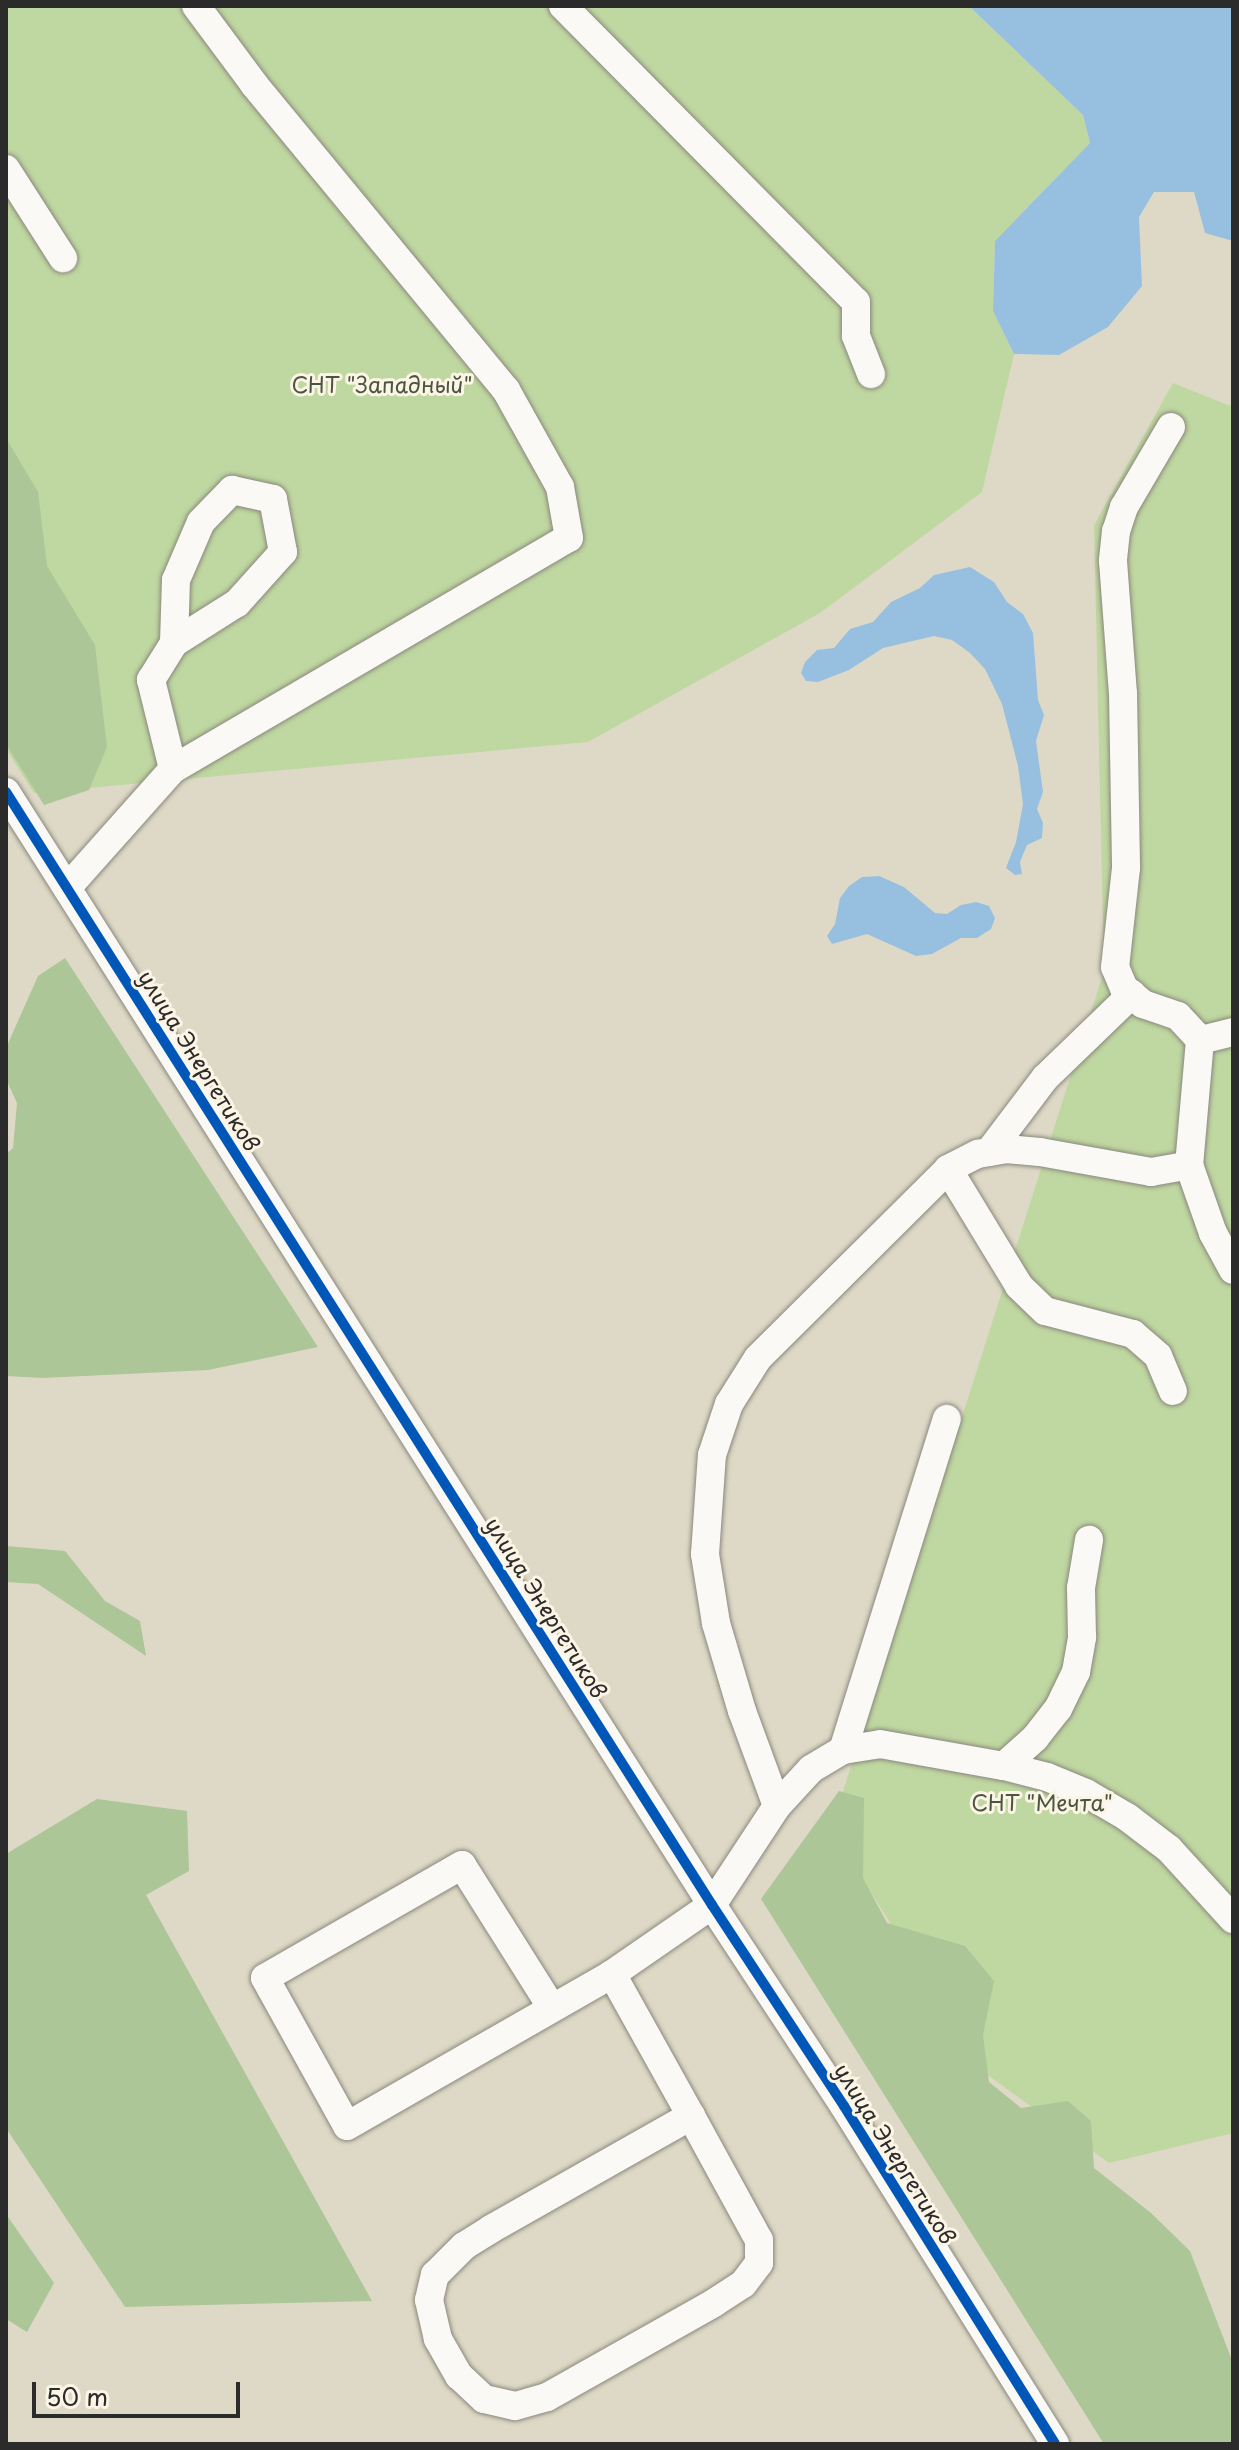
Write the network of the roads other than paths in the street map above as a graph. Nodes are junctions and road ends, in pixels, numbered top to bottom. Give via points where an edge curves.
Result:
1 (196, 6) edge
2 (563, 6) edge
3 (6, 169) edge
4 (63, 258) dead end
5 (871, 374) dead end
6 (1171, 427) dead end
7 (174, 643) junction
8 (173, 769) junction
9 (6, 792) edge
10 (67, 888) junction
11 (1132, 994) junction
12 (1233, 1032) edge
13 (1200, 1040) junction
14 (989, 1152) junction
15 (1189, 1165) junction
16 (948, 1169) junction
17 (1233, 1270) edge
18 (1173, 1391) dead end
19 (947, 1419) dead end
20 (1089, 1540) dead end
21 (843, 1750) junction
22 (1004, 1766) junction
23 (777, 1806) junction
24 (712, 1905) junction
25 (1233, 1919) edge
26 (612, 1974) junction
27 (552, 2008) junction
28 (691, 2116) junction
29 (1055, 2444) edge

1 - 8 street via 264,97 506,390 560,487 569,538
2 - 5 street via 856,302 856,336
3 - 4 street
6 - 11 street via 1124,507 1114,546 1126,868 1115,967
7 - 7 street via 176,580 201,522 232,490 273,499 283,552 237,603
7 - 8 street via 151,680
8 - 10 street
9 - 10 street, улица Энергетиков
10 - 24 street, улица Энергетиков
11 - 13 street via 1143,1004 1178,1016
11 - 14 street via 1045,1078
12 - 13 street
13 - 15 street
14 - 15 street via 1040,1152 1151,1172
14 - 16 street
15 - 17 street via 1213,1233
16 - 18 street via 1019,1286 1045,1311 1133,1334 1158,1356
16 - 23 street via 758,1358 729,1404 712,1455 705,1554 716,1623
19 - 21 street
20 - 22 street via 1076,1672 1058,1709
21 - 22 street via 880,1744
21 - 23 street via 811,1769
22 - 25 street via 1073,1788 1127,1817 1169,1849
23 - 24 street
24 - 26 street
24 - 29 street, улица Энергетиков
26 - 27 street
26 - 28 street
27 - 27 street via 462,1865 265,1978 347,2126
28 - 28 street via 491,2229 464,2246 435,2275 429,2300 438,2339 459,2376 484,2399 515,2406 547,2397 754,2275 762,2251 759,2240

